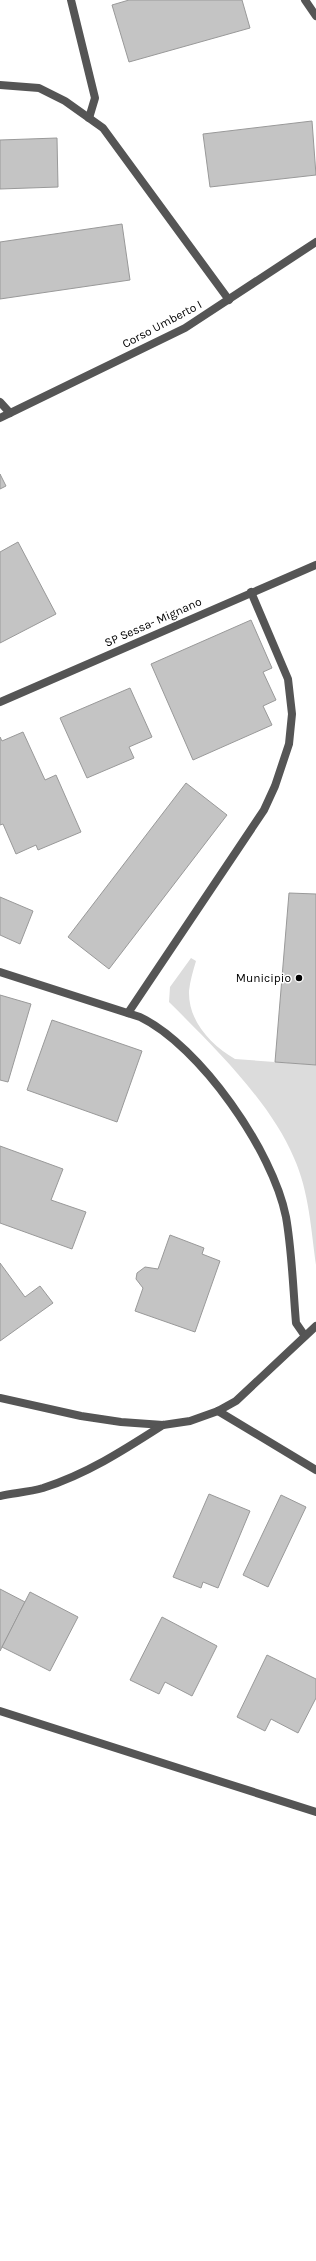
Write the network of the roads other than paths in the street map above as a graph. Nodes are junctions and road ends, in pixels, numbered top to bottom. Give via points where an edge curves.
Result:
1 (72, 0) edge
2 (305, 0) edge
3 (316, 16) edge
4 (0, 85) edge
5 (89, 118) junction
6 (316, 242) edge
7 (229, 300) junction
8 (0, 402) edge
9 (10, 413) junction
10 (0, 418) edge
11 (316, 565) edge
12 (251, 592) junction
13 (0, 702) edge
14 (0, 972) edge
15 (128, 1013) junction
16 (316, 1326) edge
17 (305, 1336) junction
18 (0, 1398) edge
19 (218, 1411) junction
20 (162, 1425) junction
21 (316, 1470) edge
22 (0, 1496) edge
23 (0, 1711) edge
24 (316, 1812) edge

1 - 5 street via 95,98
2 - 3 street
4 - 5 street via 39,88 65,101
5 - 7 street via 103,128
6 - 7 street, Corso Umberto I
7 - 9 street, Corso Umberto I via 185,328
8 - 9 street
9 - 10 street, Corso Umberto I
11 - 12 street, SP Sessa- Mignano
12 - 13 street, SP Sessa- Mignano
12 - 15 street via 288,679 292,714 288,744 275,786 264,810
14 - 15 street
15 - 17 street via 156,1024 170,1036 227,1098 257,1141 275,1181 286,1217 296,1322
16 - 17 street
17 - 19 street via 236,1401
18 - 20 street via 81,1416
19 - 20 street via 190,1421
19 - 21 street
20 - 22 street via 114,1457 78,1476 41,1489
23 - 24 street

